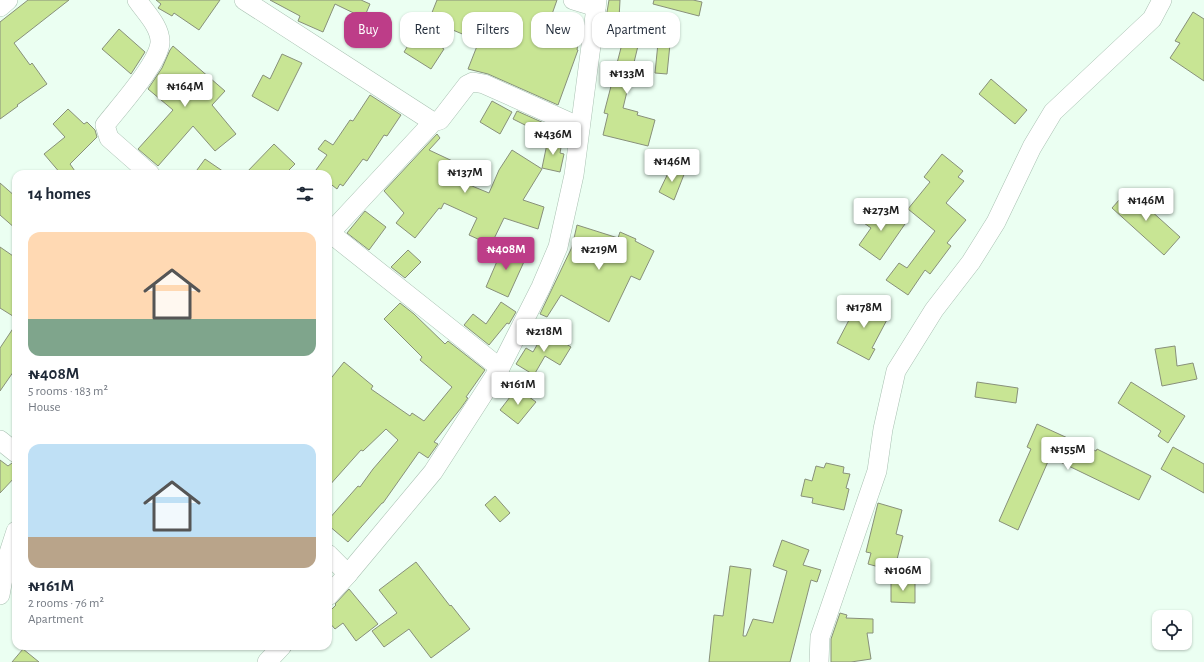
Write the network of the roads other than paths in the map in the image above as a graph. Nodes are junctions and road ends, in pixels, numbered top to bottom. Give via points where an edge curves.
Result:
1 (8, 0) edge
2 (137, 0) edge
3 (244, 0) edge
4 (573, 0) edge
5 (1162, 0) edge
6 (597, 4) edge
7 (0, 7) edge
8 (434, 122) junction
9 (580, 127) junction
10 (145, 170) edge
11 (332, 231) edge
12 (332, 236) edge
13 (500, 368) junction
14 (0, 440) edge
15 (12, 450) edge
16 (12, 543) edge
17 (332, 558) edge
18 (348, 574) junction
19 (332, 592) edge
20 (0, 594) edge
21 (278, 650) edge
22 (267, 662) edge
23 (819, 662) edge

1 - 7 street
2 - 10 street via 156,26 160,42 155,57 140,82 105,125 109,138
3 - 8 street
4 - 6 street
5 - 23 street via 1152,19 1054,112 1032,147 996,222 971,262 934,310 896,371 883,429 878,471 820,638
6 - 9 street
8 - 9 street via 440,120 466,85 473,82 484,84
8 - 11 street
9 - 13 street via 574,175 558,247
12 - 13 street
13 - 18 street via 432,472
14 - 15 street
16 - 20 street
17 - 18 street
18 - 19 street
21 - 22 street

